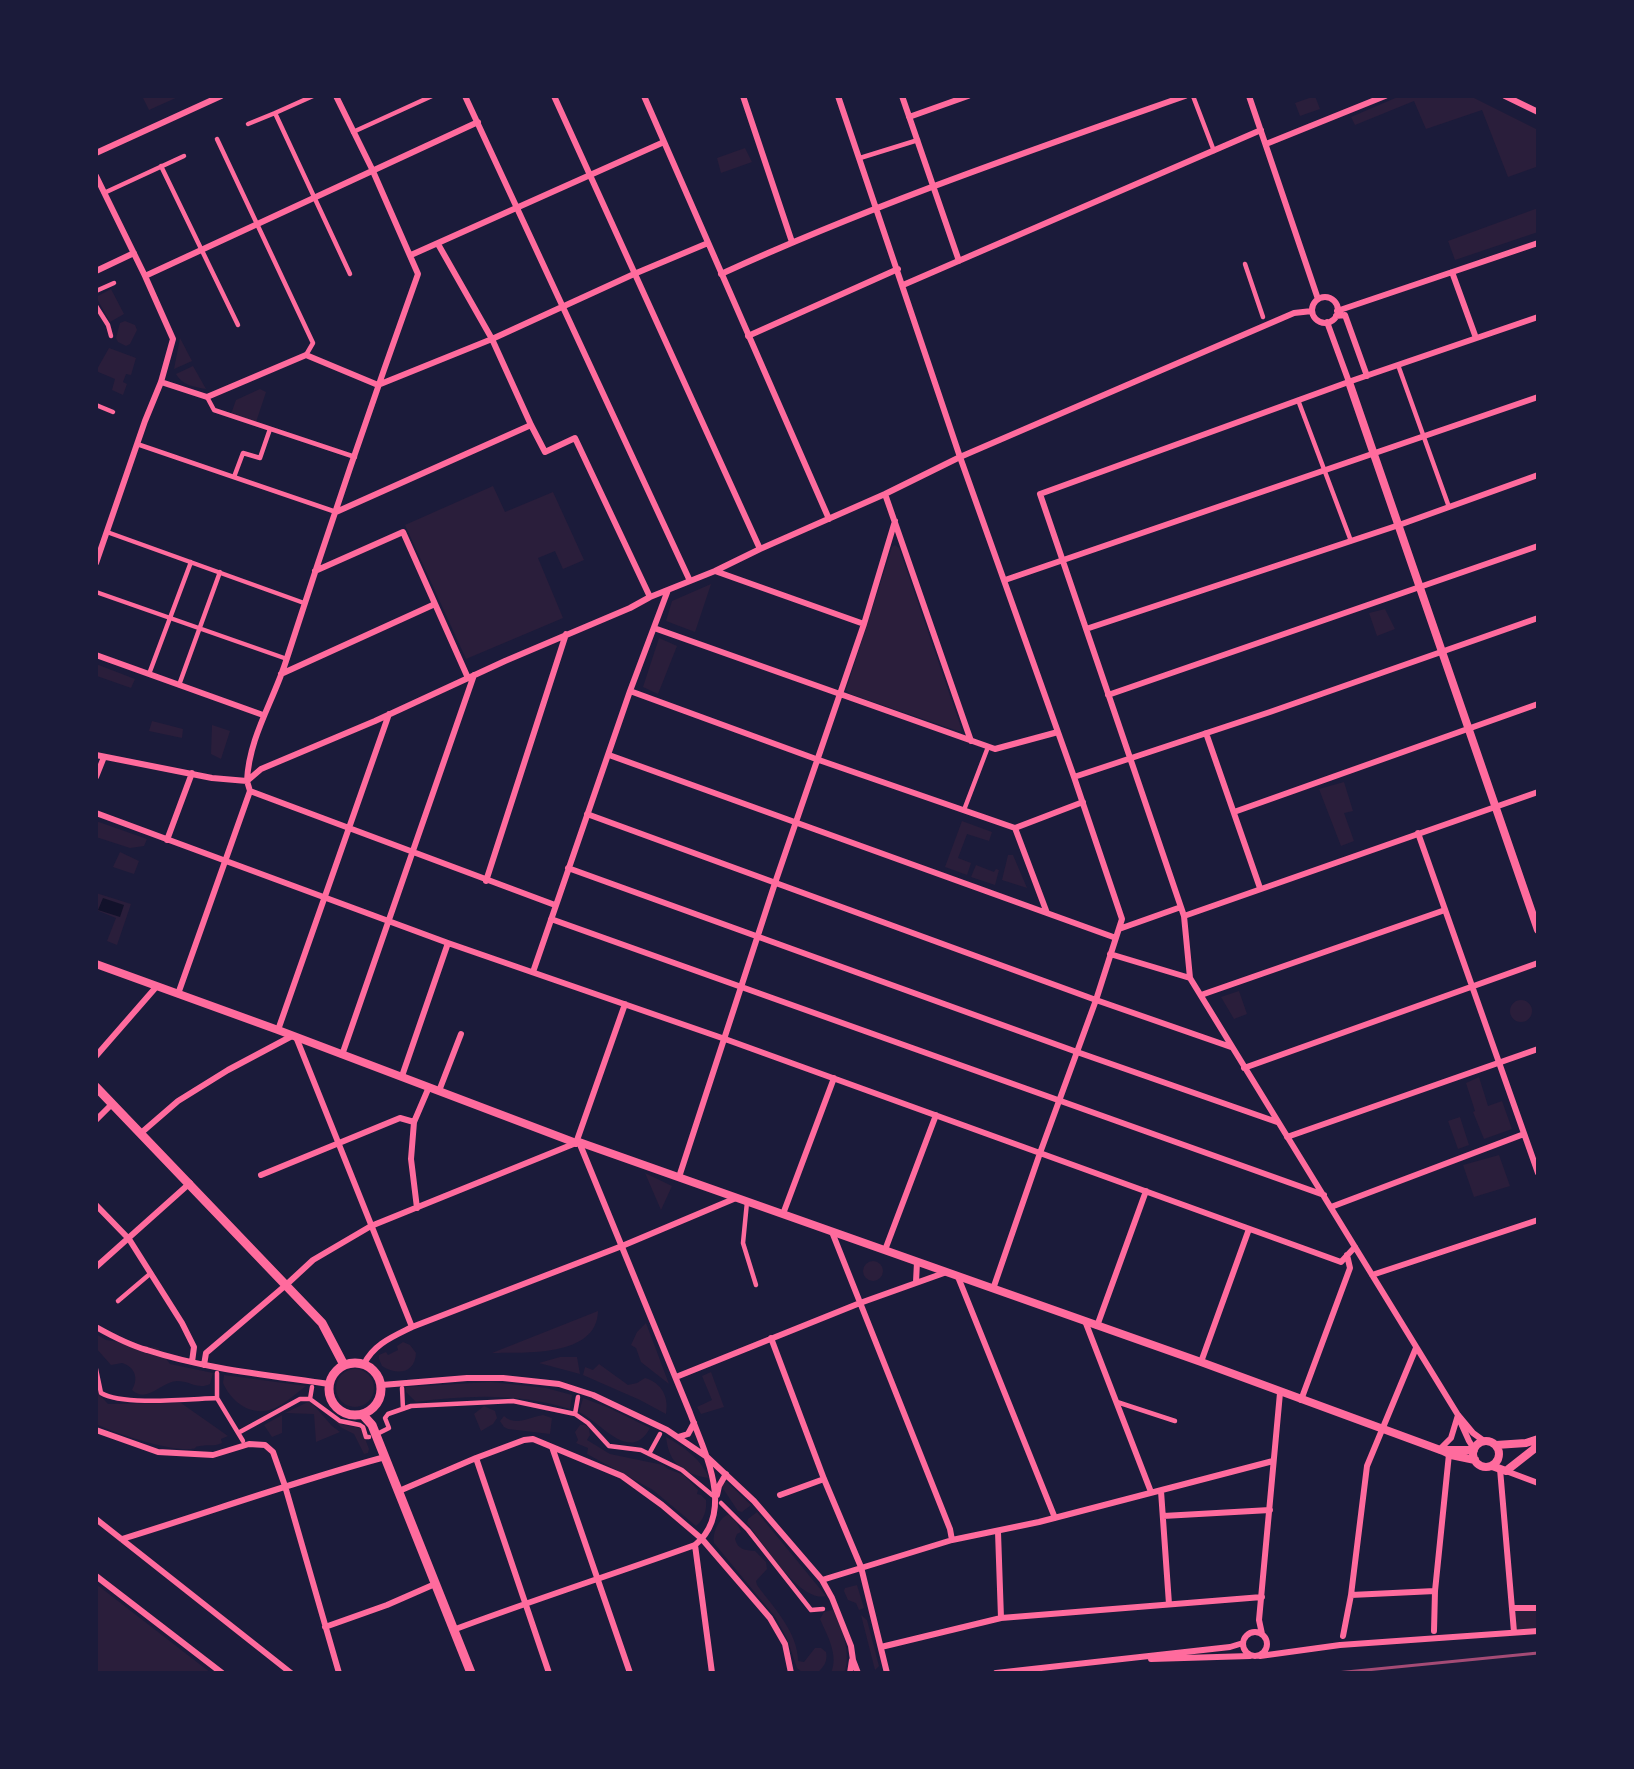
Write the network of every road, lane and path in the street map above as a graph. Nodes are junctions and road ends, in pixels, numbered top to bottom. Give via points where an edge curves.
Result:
1 (220, 96) edge
2 (313, 96) edge
3 (336, 96) edge
4 (432, 96) edge
5 (465, 96) edge
6 (554, 96) edge
7 (644, 96) edge
8 (743, 96) edge
9 (838, 96) edge
10 (902, 96) edge
11 (968, 96) edge
12 (1185, 96) edge
13 (1193, 96) edge
14 (1249, 96) edge
15 (1384, 96) edge
16 (1505, 96) edge
17 (1538, 112) edge
18 (275, 113) junction
19 (909, 117) junction
20 (478, 122) junction
21 (248, 124) dead end
22 (1261, 130) junction
23 (353, 132) junction
24 (217, 139) dead end
25 (918, 140) junction
26 (664, 142) junction
27 (1266, 144) junction
28 (1214, 151) junction
29 (96, 153) edge
30 (184, 156) dead end
31 (860, 159) junction
32 (161, 166) junction
33 (372, 170) junction
34 (589, 174) junction
35 (96, 176) edge
36 (933, 186) junction
37 (104, 193) junction
38 (314, 196) junction
39 (876, 208) junction
40 (517, 209) junction
41 (257, 223) junction
42 (792, 242) junction
43 (708, 243) junction
44 (1538, 243) edge
45 (438, 244) junction
46 (134, 253) junction
47 (411, 255) junction
48 (959, 261) junction
49 (1245, 264) dead end
50 (898, 269) junction
51 (96, 271) edge
52 (1452, 272) junction
53 (350, 274) dead end
54 (634, 274) junction
55 (721, 274) junction
56 (145, 276) junction
57 (114, 283) dead end
58 (903, 285) junction
59 (96, 291) edge
60 (1318, 299) junction
61 (96, 306) edge
62 (563, 307) junction
63 (1312, 311) junction
64 (1337, 313) junction
65 (1263, 316) dead end
66 (1538, 317) edge
67 (1327, 322) junction
68 (238, 325) dead end
69 (111, 336) dead end
70 (748, 336) junction
71 (1476, 338) junction
72 (492, 339) junction
73 (306, 355) junction
74 (1398, 365) junction
75 (1367, 376) junction
76 (161, 382) junction
77 (1349, 382) junction
78 (378, 385) junction
79 (207, 397) junction
80 (1538, 397) edge
81 (1298, 400) junction
82 (96, 405) edge
83 (113, 411) dead end
84 (531, 425) junction
85 (270, 429) junction
86 (1424, 436) junction
87 (137, 444) junction
88 (1373, 454) junction
89 (355, 457) junction
90 (960, 457) junction
91 (1324, 471) junction
92 (1538, 475) edge
93 (234, 477) junction
94 (885, 494) junction
95 (1449, 507) junction
96 (336, 512) junction
97 (828, 519) junction
98 (895, 521) junction
99 (1399, 525) junction
100 (107, 532) junction
101 (1351, 541) junction
102 (1538, 546) edge
103 (760, 549) junction
104 (1062, 560) junction
105 (96, 562) edge
106 (191, 562) junction
107 (315, 571) junction
108 (715, 571) junction
109 (220, 572) junction
110 (1005, 580) junction
111 (690, 581) junction
112 (1420, 587) junction
113 (668, 590) junction
114 (96, 592) edge
115 (650, 597) junction
116 (304, 603) junction
117 (435, 604) junction
118 (170, 618) junction
119 (1538, 618) edge
120 (864, 624) junction
121 (200, 628) junction
122 (654, 628) junction
123 (1086, 630) junction
124 (566, 634) junction
125 (1443, 651) junction
126 (96, 655) edge
127 (286, 659) junction
128 (150, 674) junction
129 (281, 674) junction
130 (471, 676) junction
131 (179, 685) junction
132 (630, 691) junction
133 (840, 693) junction
134 (1108, 695) junction
135 (1538, 704) edge
136 (389, 714) junction
137 (263, 715) junction
138 (1468, 728) junction
139 (1058, 732) junction
140 (1206, 734) junction
141 (971, 741) junction
142 (988, 747) junction
143 (96, 755) edge
144 (609, 755) junction
145 (104, 757) junction
146 (816, 759) junction
147 (1130, 759) junction
148 (192, 773) junction
149 (96, 777) edge
150 (1074, 777) junction
151 (247, 781) junction
152 (250, 791) junction
153 (1538, 792) edge
154 (1083, 802) junction
155 (1495, 807) junction
156 (964, 810) junction
157 (1234, 812) junction
158 (96, 813) edge
159 (587, 814) junction
160 (795, 823) junction
161 (350, 827) junction
162 (1015, 828) junction
163 (1418, 833) junction
164 (167, 840) junction
165 (413, 851) junction
166 (226, 860) junction
167 (568, 868) junction
168 (486, 880) junction
169 (775, 883) junction
170 (1260, 888) junction
171 (324, 897) junction
172 (555, 905) junction
173 (1181, 907) junction
174 (1445, 910) junction
175 (1047, 913) junction
176 (1184, 916) junction
177 (551, 919) junction
178 (388, 921) junction
179 (1119, 929) junction
180 (1538, 930) edge
181 (758, 936) junction
182 (1116, 938) junction
183 (448, 943) junction
184 (1110, 954) junction
185 (1538, 963) edge
186 (96, 964) edge
187 (533, 972) junction
188 (1190, 978) junction
189 (158, 986) junction
190 (740, 988) junction
191 (1473, 988) junction
192 (178, 993) junction
193 (1201, 995) junction
194 (1096, 1000) junction
195 (625, 1004) junction
196 (278, 1030) junction
197 (461, 1034) dead end
198 (294, 1037) junction
199 (725, 1039) junction
200 (1231, 1047) junction
201 (1538, 1049) edge
202 (1077, 1052) junction
203 (342, 1055) junction
204 (96, 1056) edge
205 (1499, 1063) junction
206 (1244, 1068) junction
207 (402, 1076) junction
208 (834, 1078) junction
209 (96, 1087) edge
210 (429, 1087) junction
211 (439, 1092) junction
212 (1059, 1100) junction
213 (112, 1104) junction
214 (936, 1115) junction
215 (96, 1120) edge
216 (414, 1122) junction
217 (1278, 1122) junction
218 (141, 1133) junction
219 (1524, 1134) junction
220 (1287, 1137) junction
221 (338, 1142) junction
222 (577, 1143) junction
223 (1040, 1153) junction
224 (1538, 1173) edge
225 (261, 1175) dead end
226 (680, 1177) junction
227 (190, 1183) junction
228 (1146, 1191) junction
229 (1324, 1195) junction
230 (737, 1197) junction
231 (747, 1202) junction
232 (96, 1205) edge
233 (1331, 1207) junction
234 (417, 1208) junction
235 (783, 1214) junction
236 (1538, 1220) edge
237 (371, 1226) junction
238 (1249, 1228) junction
239 (832, 1232) junction
240 (129, 1239) junction
241 (622, 1246) junction
242 (1356, 1247) junction
243 (885, 1250) junction
244 (1347, 1255) junction
245 (917, 1262) junction
246 (96, 1267) edge
247 (944, 1273) junction
248 (151, 1274) junction
249 (1372, 1275) junction
250 (958, 1277) junction
251 (916, 1282) junction
252 (286, 1285) junction
253 (756, 1285) dead end
254 (993, 1289) junction
255 (118, 1301) dead end
256 (860, 1303) junction
257 (1085, 1321) junction
258 (1097, 1326) junction
259 (96, 1328) edge
260 (412, 1328) junction
261 (771, 1338) junction
262 (194, 1347) junction
263 (1416, 1348) junction
264 (206, 1353) junction
265 (192, 1362) junction
266 (1201, 1362) junction
267 (364, 1364) junction
268 (204, 1365) junction
269 (344, 1365) junction
270 (96, 1369) edge
271 (217, 1373) dead end
272 (676, 1377) junction
273 (329, 1384) junction
274 (382, 1385) junction
275 (312, 1387) dead end
276 (402, 1388) dead end
277 (1280, 1393) junction
278 (578, 1397) dead end
279 (217, 1398) junction
280 (310, 1399) junction
281 (1301, 1400) junction
282 (1117, 1402) junction
283 (403, 1409) junction
284 (363, 1414) junction
285 (576, 1414) junction
286 (1458, 1415) junction
287 (1175, 1420) dead end
288 (694, 1423) junction
289 (1381, 1429) junction
290 (96, 1430) edge
291 (238, 1433) junction
292 (379, 1433) dead end
293 (660, 1434) dead end
294 (369, 1437) dead end
295 (677, 1437) junction
296 (1538, 1439) edge
297 (243, 1441) dead end
298 (1484, 1441) junction
299 (1538, 1443) edge
300 (1496, 1445) junction
301 (552, 1447) junction
302 (1474, 1449) junction
303 (1444, 1452) junction
304 (649, 1454) junction
305 (385, 1456) junction
306 (707, 1457) junction
307 (476, 1458) junction
308 (1475, 1460) junction
309 (1273, 1461) junction
310 (1499, 1469) junction
311 (726, 1474) junction
312 (824, 1479) junction
313 (1538, 1483) edge
314 (285, 1486) junction
315 (399, 1491) junction
316 (1161, 1491) junction
317 (1151, 1492) junction
318 (780, 1495) dead end
319 (716, 1499) junction
320 (1270, 1510) junction
321 (1163, 1516) junction
322 (1055, 1518) junction
323 (96, 1520) edge
324 (998, 1532) junction
325 (122, 1539) junction
326 (702, 1539) junction
327 (952, 1540) junction
328 (695, 1545) junction
329 (861, 1567) junction
330 (96, 1576) edge
331 (599, 1580) junction
332 (822, 1580) junction
333 (435, 1584) junction
334 (1436, 1591) junction
335 (1351, 1595) junction
336 (1262, 1596) junction
337 (525, 1603) junction
338 (1168, 1604) junction
339 (1513, 1608) junction
340 (1538, 1608) edge
341 (824, 1609) dead end
342 (1001, 1618) junction
343 (1259, 1620) junction
344 (326, 1627) junction
345 (453, 1630) junction
346 (1538, 1630) edge
347 (1434, 1631) dead end
348 (1253, 1632) junction
349 (1514, 1632) junction
350 (1262, 1634) junction
351 (1342, 1636) dead end
352 (1243, 1643) junction
353 (1267, 1643) junction
354 (881, 1647) junction
355 (1282, 1652) junction
356 (1250, 1656) junction
357 (1260, 1656) junction
358 (1109, 1659) junction
359 (852, 1660) junction
360 (222, 1673) edge
361 (291, 1673) edge
362 (339, 1673) edge
363 (471, 1673) edge
364 (549, 1673) edge
365 (630, 1673) edge
366 (712, 1673) edge
367 (791, 1673) edge
368 (850, 1673) edge
369 (858, 1673) edge
370 (887, 1673) edge
371 (996, 1673) edge

1 - 29 street
2 - 18 street
3 - 23 street
4 - 23 street
5 - 20 street
6 - 34 street
7 - 26 street
8 - 42 street
9 - 31 street
10 - 19 street
11 - 19 street
12 - 36 street
13 - 28 street
14 - 22 street
15 - 27 street
16 - 17 street
18 - 21 street
18 - 38 street
19 - 25 street
20 - 33 street
20 - 40 street
22 - 27 street
22 - 28 street
23 - 33 street
24 - 41 street
25 - 31 street
25 - 36 street
26 - 34 street
26 - 43 street
27 - 60 street
28 - 48 street
30 - 32 street
31 - 39 street
32 - 37 street
32 - 68 street
33 - 38 street
33 - 47 street
34 - 40 street
34 - 54 street
35 - 37 street
36 - 39 street
36 - 48 street
37 - 46 street
38 - 41 street
38 - 53 street
39 - 42 street
39 - 50 street
40 - 45 street
40 - 62 street
41 - 56 street
41 - 73 street via 313,343
42 - 55 street
43 - 54 street
43 - 55 street
44 - 52 street
45 - 47 street
45 - 72 street
46 - 51 street
46 - 56 street
47 - 78 street via 418,274
48 - 58 street
49 - 65 street
50 - 58 street
50 - 70 street
52 - 64 street
52 - 71 street
54 - 62 street
54 - 103 street
55 - 70 street
56 - 76 street via 173,339
57 - 59 street
58 - 90 street
60 - 63 street
60 - 64 street via 1329,298
61 - 69 street
62 - 72 street
62 - 111 street
63 - 67 street via 1319,321
63 - 90 street via 1293,313
64 - 67 street
64 - 75 street via 1345,315
66 - 71 street
67 - 77 street
70 - 97 street
71 - 74 street
72 - 78 street
72 - 84 street
73 - 78 street
73 - 79 street
74 - 75 street
74 - 86 street
75 - 77 street
76 - 79 street
76 - 87 street
77 - 81 street
77 - 88 street
78 - 89 street
79 - 85 street via 214,410
80 - 86 street
81 - 91 street
81 - 104 street via 1040,494
82 - 83 street
84 - 96 street
84 - 115 street via 545,452 575,438
85 - 89 street
85 - 93 street via 260,458 243,453
86 - 88 street
86 - 95 street
87 - 93 street
87 - 100 street
88 - 91 street
88 - 99 street
89 - 96 street
90 - 94 street
90 - 110 street
91 - 101 street
91 - 104 street
92 - 95 street
93 - 96 street
94 - 97 street
94 - 98 street
95 - 99 street
96 - 107 street
97 - 103 street
98 - 120 street
98 - 141 street
99 - 101 street
99 - 112 street
100 - 105 street
100 - 106 street
101 - 123 street
102 - 112 street
103 - 108 street
104 - 110 street
104 - 123 street
106 - 109 street
106 - 118 street
107 - 116 street
107 - 117 street via 403,532
108 - 111 street
108 - 120 street
109 - 116 street
109 - 121 street
110 - 139 street
111 - 113 street
112 - 125 street
112 - 134 street
113 - 115 street
113 - 122 street
114 - 118 street
115 - 124 street
116 - 127 street
117 - 129 street
117 - 130 street
118 - 121 street
118 - 128 street
119 - 125 street
120 - 133 street
121 - 127 street
121 - 131 street
122 - 132 street
122 - 133 street
123 - 134 street
124 - 130 street
124 - 168 street
125 - 138 street
125 - 140 street
126 - 128 street
127 - 129 street
128 - 131 street
129 - 137 street
130 - 136 street
130 - 165 street
131 - 137 street
132 - 144 street
132 - 146 street
133 - 141 street
133 - 146 street
134 - 147 street
135 - 138 street
136 - 151 street via 261,769
136 - 161 street
137 - 151 street via 248,760
138 - 155 street
138 - 157 street
139 - 142 street via 995,749
139 - 150 street
140 - 147 street
140 - 157 street
141 - 142 street
142 - 156 street
143 - 145 street
144 - 159 street
144 - 160 street
145 - 148 street
145 - 149 street
146 - 156 street
146 - 160 street
147 - 150 street
147 - 173 street
148 - 151 street
148 - 164 street
150 - 154 street
151 - 152 street
152 - 161 street
152 - 166 street
153 - 155 street
154 - 162 street
154 - 179 street via 1122,919
155 - 163 street
155 - 180 street
156 - 162 street
157 - 170 street
158 - 164 street
159 - 167 street
159 - 169 street
160 - 169 street
160 - 175 street
161 - 165 street
161 - 171 street
162 - 175 street
163 - 170 street
163 - 174 street
164 - 166 street
165 - 168 street
165 - 178 street
166 - 171 street
166 - 192 street
167 - 172 street
167 - 181 street
168 - 172 street
169 - 181 street
169 - 194 street
170 - 176 street
171 - 178 street
171 - 196 street
172 - 177 street
173 - 176 street
173 - 179 street
174 - 191 street
174 - 193 street
175 - 182 street
176 - 188 street
177 - 187 street
177 - 190 street
178 - 183 street
178 - 203 street
179 - 182 street
181 - 190 street
181 - 202 street
182 - 184 street
183 - 187 street
183 - 207 street
184 - 188 street
184 - 194 street
185 - 191 street
186 - 189 street
187 - 195 street
188 - 193 street
189 - 192 street
189 - 204 street
190 - 199 street
190 - 212 street
191 - 205 street
191 - 206 street
192 - 196 street
193 - 200 street
194 - 200 street
194 - 202 street
195 - 199 street
195 - 222 street
196 - 198 street
197 - 211 street
198 - 203 street
198 - 218 street via 178,1101
198 - 221 street
199 - 208 street
199 - 226 street
200 - 206 street
201 - 205 street
202 - 212 street
202 - 217 street
203 - 207 street
205 - 219 street
205 - 220 street
206 - 217 street
207 - 210 street
208 - 214 street
208 - 235 street
209 - 213 main road
210 - 211 street
210 - 216 street
211 - 222 street
212 - 223 street
212 - 229 street
213 - 215 street
213 - 218 main road
214 - 223 street
214 - 243 street
216 - 221 street via 400,1118
216 - 234 street via 411,1159
217 - 220 street
218 - 227 main road
219 - 224 street
219 - 233 street
220 - 229 street
221 - 225 street
221 - 237 street
222 - 226 street
222 - 234 street
222 - 241 street
223 - 228 street
223 - 254 street
226 - 230 street
227 - 240 street
227 - 252 main road
228 - 238 street
228 - 258 street
229 - 233 street
230 - 231 street
230 - 241 street
231 - 235 street
231 - 253 street via 743,1243
232 - 240 street
233 - 242 street
234 - 237 street
235 - 239 street
236 - 249 street
237 - 252 street via 313,1260
237 - 260 street
238 - 244 street via 1341,1262
238 - 266 street
239 - 243 street
239 - 256 street
240 - 246 street
240 - 248 street
241 - 260 street
241 - 272 street
242 - 244 street
242 - 249 street
243 - 245 street
244 - 281 street via 1350,1268
245 - 247 street
245 - 251 street
247 - 250 street
247 - 251 street
248 - 255 street
248 - 262 street
249 - 263 street
250 - 254 street
250 - 322 street
251 - 256 street
252 - 264 street
252 - 269 main road via 322,1323
254 - 257 street
256 - 261 street
256 - 327 street via 951,1529
257 - 258 street
257 - 282 street
258 - 266 street
259 - 265 street via 144,1350
260 - 267 street via 387,1339 370,1352
261 - 272 street
261 - 312 street
262 - 264 street
262 - 265 street
263 - 286 street
263 - 289 street
264 - 268 street
265 - 268 street
266 - 277 street
267 - 269 main road
267 - 274 main road via 376,1372
268 - 273 street
269 - 273 main road
270 - 279 street via 101,1393 110,1398
271 - 279 street
272 - 288 street
273 - 284 main road via 332,1402 338,1409 354,1416
274 - 284 main road via 380,1400
274 - 295 street via 467,1378 559,1384 593,1395
275 - 280 street
276 - 283 street
277 - 281 street
277 - 309 street
278 - 285 street
279 - 291 street
280 - 291 street via 300,1400
280 - 294 street via 340,1421 360,1425
281 - 289 street
282 - 287 street
282 - 317 street
283 - 285 street via 513,1401
283 - 292 street via 388,1414 385,1418 389,1428
284 - 305 main road
285 - 304 street via 609,1446
286 - 298 street
286 - 302 street
286 - 303 street
288 - 295 street via 688,1434
288 - 306 street
289 - 303 street
289 - 335 street via 1367,1466
290 - 314 street via 158,1452 213,1455 249,1444 265,1445 273,1452
291 - 297 street
293 - 304 street
295 - 306 street
296 - 300 street
298 - 300 street
298 - 302 street
299 - 310 street
300 - 310 street
301 - 307 street via 533,1439 524,1440
301 - 326 street via 622,1476
301 - 331 street
302 - 303 street
302 - 308 street
303 - 308 street
303 - 334 street
304 - 319 street via 682,1470
305 - 314 street
305 - 315 main road
306 - 311 street
306 - 319 street
307 - 315 street
307 - 337 street
308 - 310 street via 1480,1466
309 - 316 street
309 - 320 street
310 - 313 street
310 - 339 street
311 - 319 street
311 - 332 street
312 - 318 street
312 - 329 street
314 - 325 street
314 - 344 street
315 - 333 main road
316 - 317 street
316 - 321 street
317 - 322 street
319 - 326 street
319 - 341 street via 747,1530 811,1610
320 - 321 street
320 - 336 street
321 - 338 street
322 - 324 street
323 - 325 street
324 - 327 street
324 - 342 street
325 - 361 street
326 - 328 street
326 - 367 street via 770,1618 785,1644
327 - 329 street
328 - 331 street
328 - 366 street
329 - 332 street
329 - 354 street
330 - 360 street
331 - 337 street
331 - 365 street
332 - 359 street via 847,1636
333 - 344 street
333 - 345 main road
334 - 335 street
334 - 347 street
335 - 351 street
336 - 338 street
336 - 343 street
337 - 345 street
337 - 364 street
338 - 342 street
339 - 340 street
339 - 349 street
342 - 354 street
343 - 348 street
343 - 350 street
344 - 362 street
345 - 363 main road
346 - 349 street
348 - 350 street
348 - 352 street
349 - 355 street
350 - 353 street
352 - 356 street
352 - 358 street
353 - 355 street
353 - 357 street
354 - 370 street
355 - 357 street
356 - 357 street
356 - 358 street
358 - 371 street
359 - 368 street
359 - 369 street

